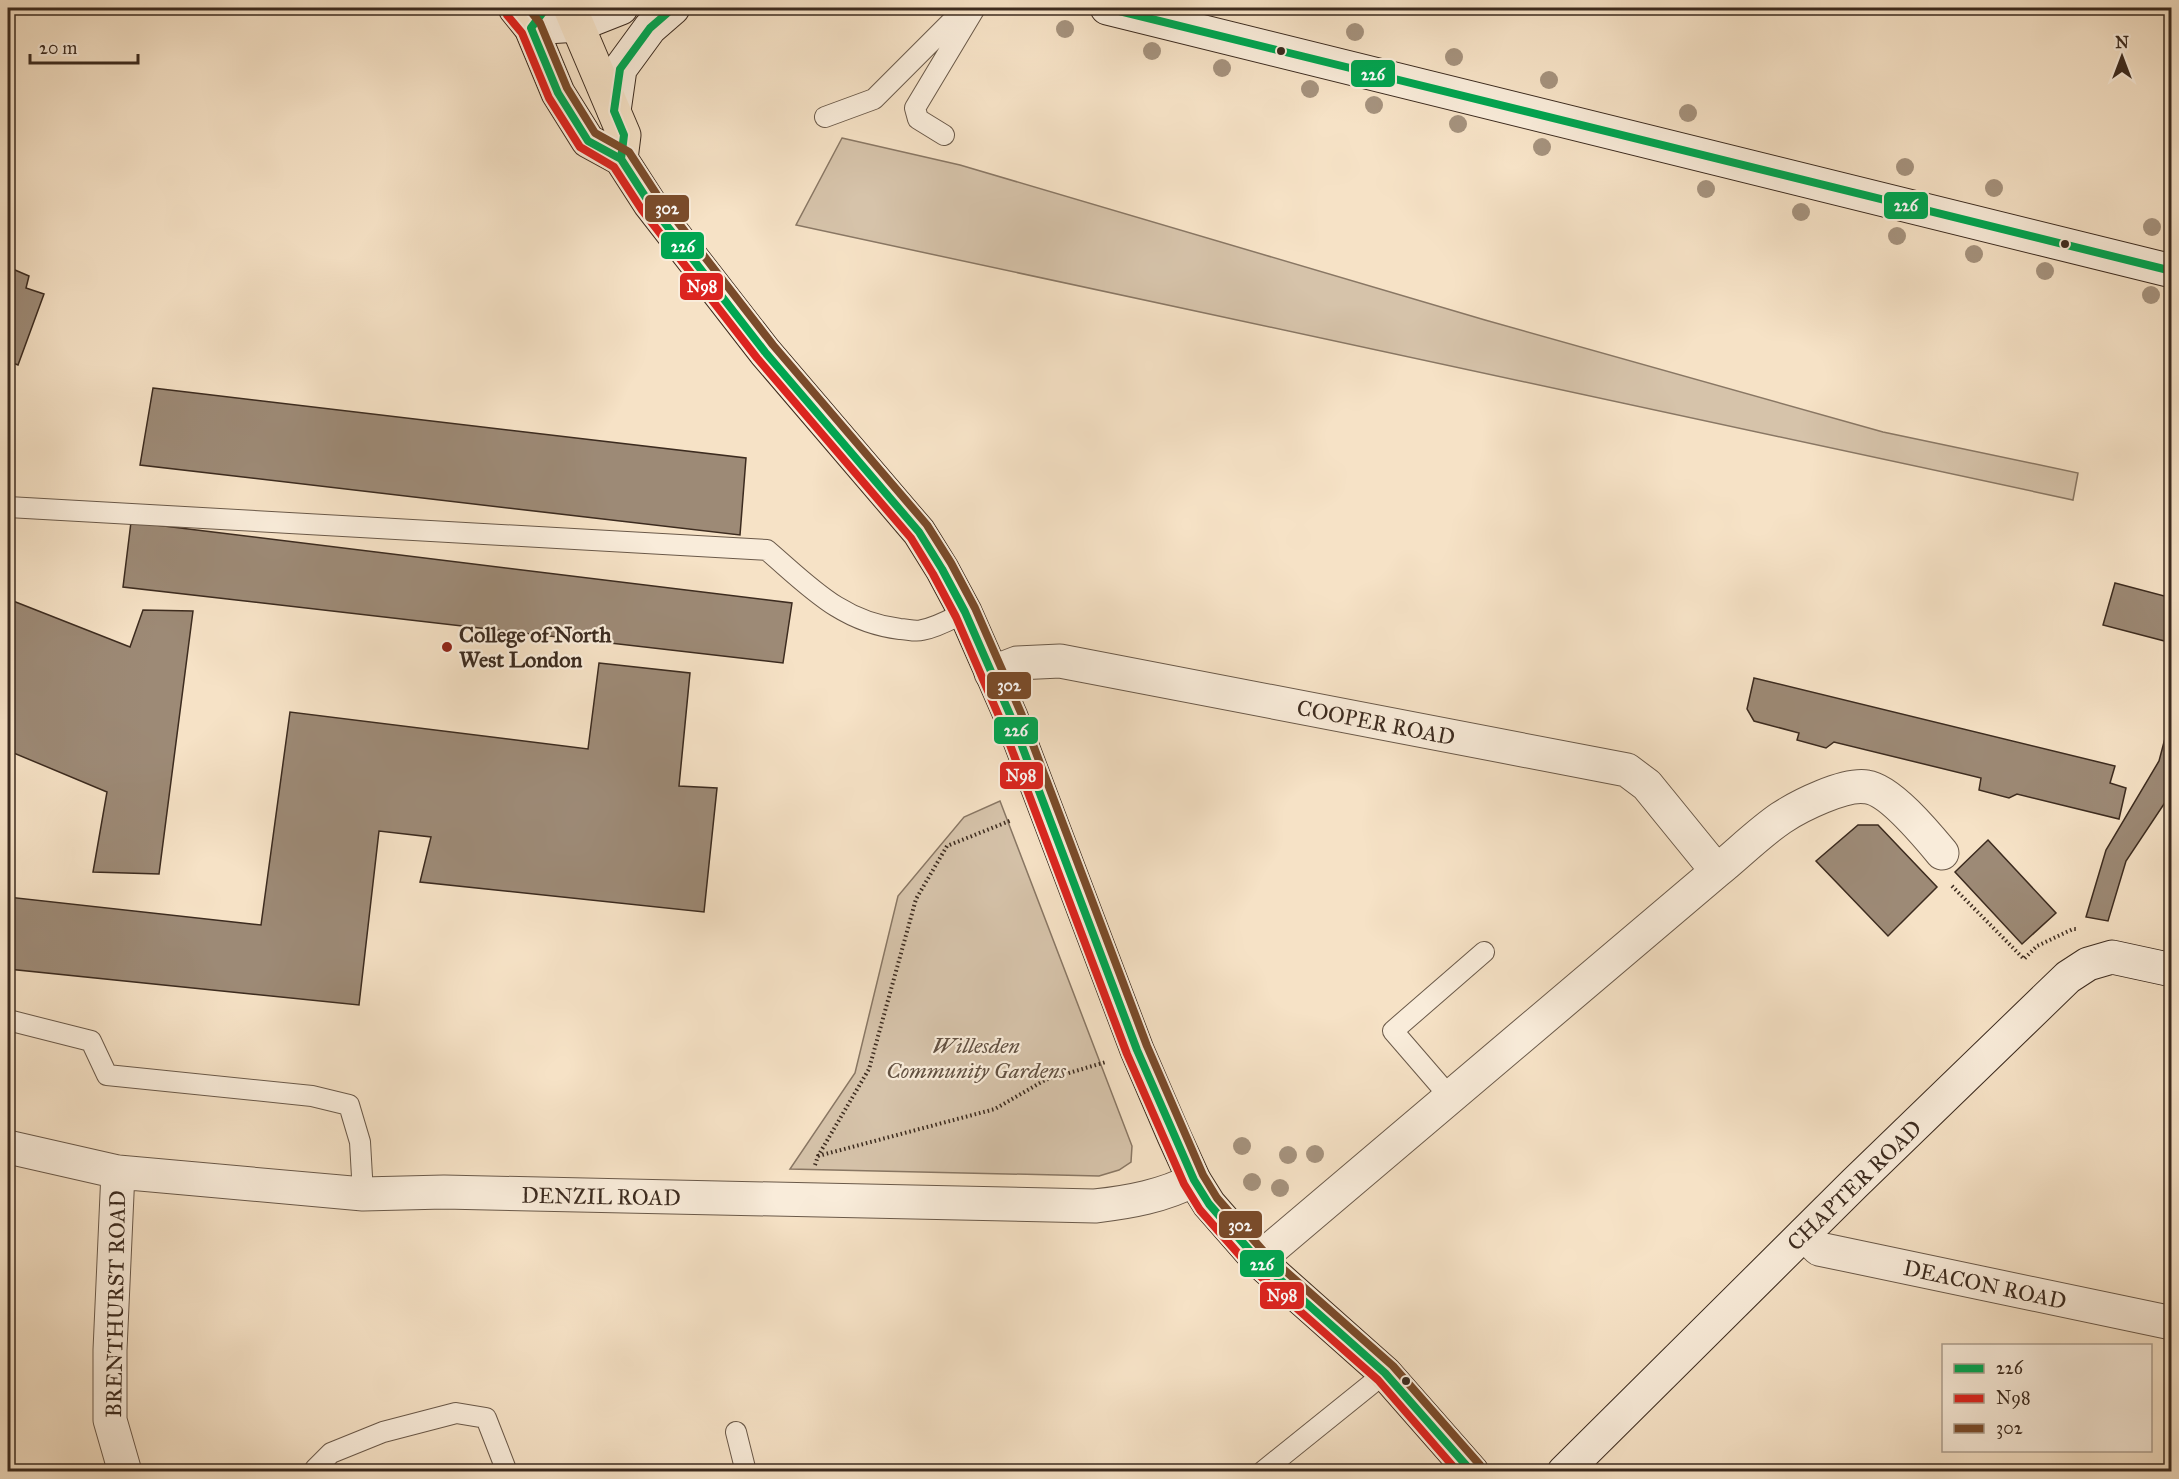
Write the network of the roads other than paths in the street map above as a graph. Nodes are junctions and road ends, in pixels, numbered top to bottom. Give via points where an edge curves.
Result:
1 (621, 8) edge
2 (673, 8) edge
3 (965, 8) edge
4 (975, 8) edge
5 (1107, 8) edge
6 (530, 14) edge
7 (574, 16) edge
8 (614, 111) junction
9 (825, 117) dead end
10 (944, 135) dead end
11 (621, 159) junction
12 (2172, 271) edge
13 (8, 507) edge
14 (965, 612) junction
15 (991, 674) junction
16 (1945, 868) road end
17 (1717, 871) junction
18 (1484, 952) dead end
19 (2172, 970) edge
20 (8, 1020) edge
21 (1450, 1097) junction
22 (8, 1147) edge
23 (118, 1172) junction
24 (1194, 1180) junction
25 (363, 1194) junction
26 (1804, 1234) junction
27 (1258, 1260) junction
28 (2172, 1323) edge
29 (1385, 1373) junction
30 (736, 1432) dead end
31 (125, 1472) edge
32 (316, 1472) edge
33 (507, 1472) edge
34 (746, 1472) edge
35 (1262, 1472) edge
36 (1472, 1472) edge
37 (1564, 1472) edge

1 - 7 street
2 - 8 street via 650,28 620,69
3 - 9 lane via 874,99
4 - 10 lane via 915,108 918,119
5 - 12 street
6 - 7 street
6 - 11 main road via 558,93 588,141
7 - 8 main road
8 - 11 main road via 624,135
11 - 14 main road via 650,204 765,352 919,532
13 - 14 lane via 766,550 849,615 920,631
14 - 15 main road
15 - 17 street, COOPER ROAD via 1017,663 1060,661 1627,770 1647,785
15 - 24 main road via 1011,717 1137,1050
16 - 17 street via 1922,830 1889,798 1868,786 1841,788 1782,818
17 - 21 street
18 - 21 lane via 1393,1031
19 - 26 street, CHAPTER ROAD via 2112,957 2088,964 2068,977
20 - 25 lane via 91,1041 107,1075 312,1096 349,1105 360,1142
21 - 27 street
22 - 23 street, DENZIL ROAD
23 - 25 street, DENZIL ROAD
23 - 31 street, BRENTHURST ROAD via 110,1420
24 - 25 street, DENZIL ROAD via 1152,1197 1095,1206 444,1192
24 - 27 main road via 1209,1204
26 - 28 street, DEACON ROAD via 1819,1249
26 - 37 street, CHAPTER ROAD
27 - 29 main road
29 - 35 lane
29 - 36 main road
30 - 34 lane
32 - 33 lane via 331,1453 383,1432 456,1413 486,1418

